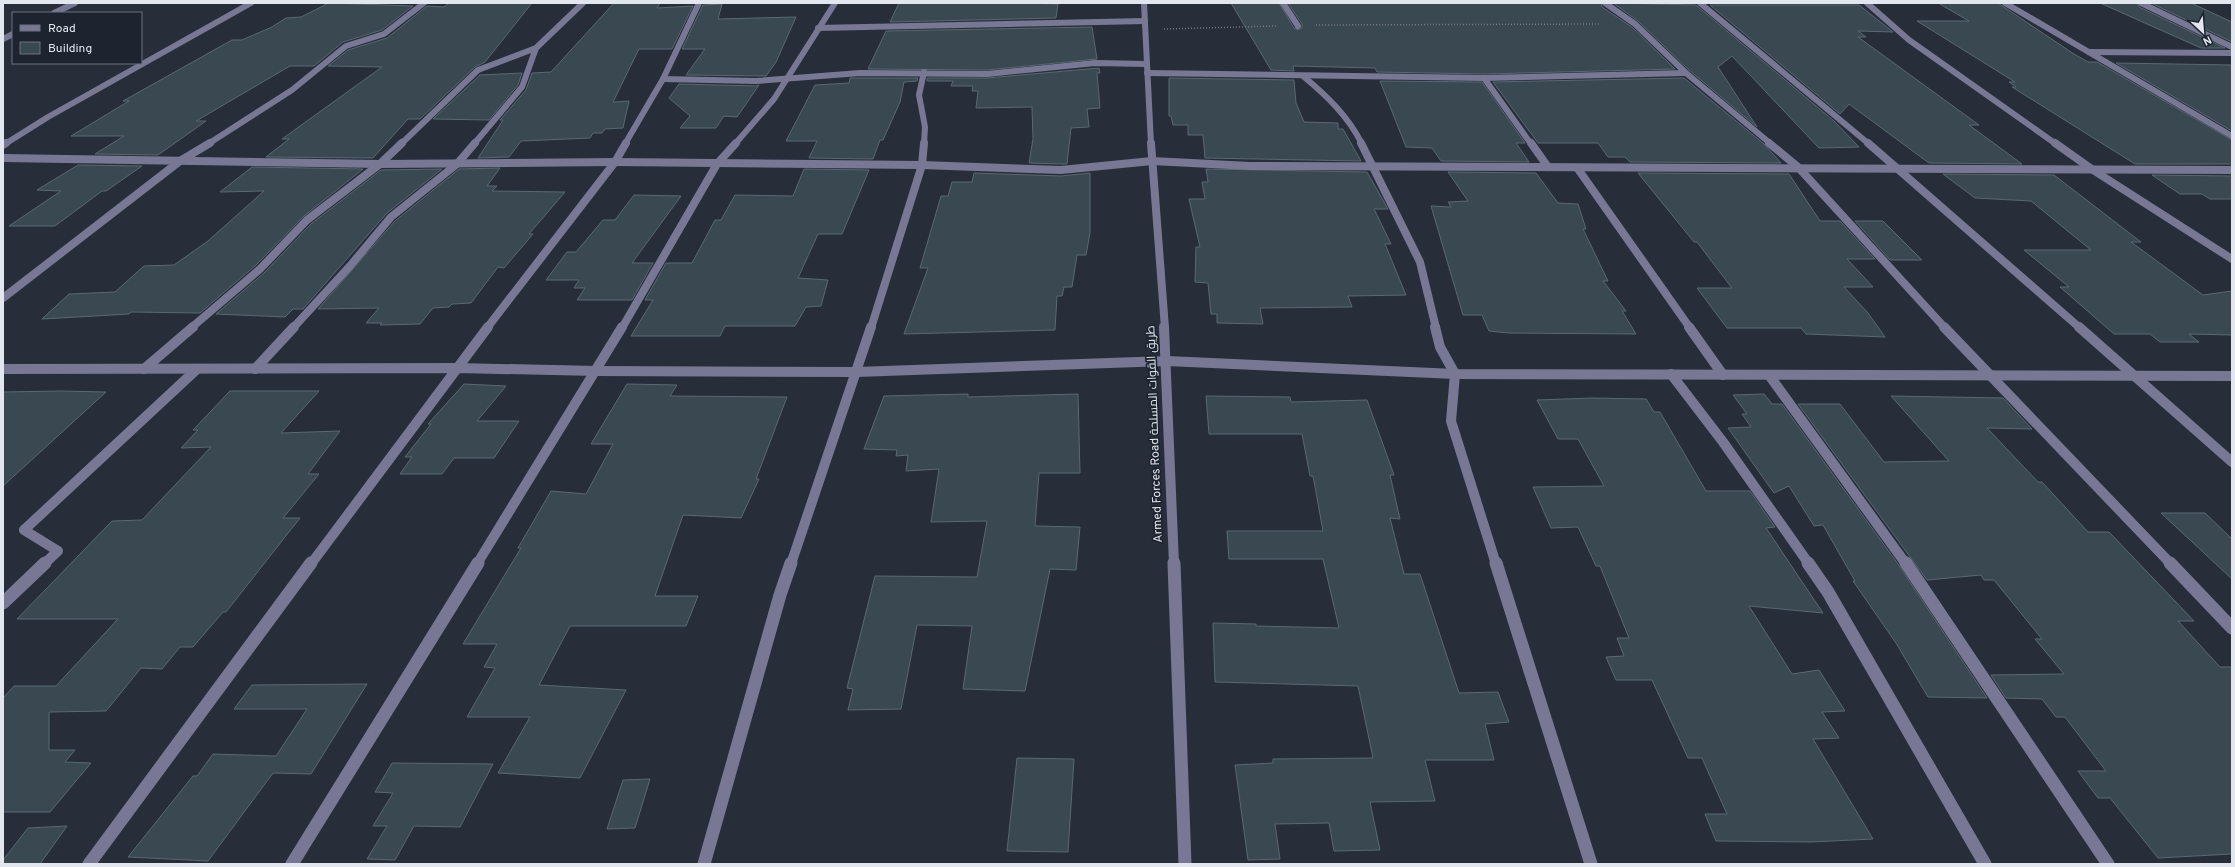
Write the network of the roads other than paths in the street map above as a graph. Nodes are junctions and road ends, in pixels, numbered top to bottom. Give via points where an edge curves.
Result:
1 (75, 3) edge
2 (251, 3) edge
3 (424, 3) edge
4 (583, 3) edge
5 (699, 3) edge
6 (835, 3) edge
7 (1144, 3) edge
8 (1283, 3) edge
9 (1605, 3) edge
10 (1700, 3) edge
11 (1867, 3) edge
12 (2005, 3) edge
13 (2141, 3) edge
14 (56, 12) edge
15 (1145, 25) junction
16 (1298, 26) road end
17 (818, 28) junction
18 (12, 34) edge
19 (3, 39) edge
20 (2232, 47) edge
21 (536, 48) junction
22 (2089, 52) junction
23 (2232, 53) edge
24 (1147, 68) junction
25 (924, 72) junction
26 (1686, 73) junction
27 (1303, 76) junction
28 (786, 78) junction
29 (1484, 78) junction
30 (663, 79) junction
31 (2232, 136) edge
32 (3, 145) edge
33 (3, 158) edge
34 (180, 160) junction
35 (1152, 161) junction
36 (615, 162) junction
37 (380, 164) junction
38 (457, 164) junction
39 (717, 164) junction
40 (922, 165) junction
41 (1374, 167) junction
42 (1548, 167) junction
43 (1798, 167) junction
44 (1898, 168) junction
45 (1578, 169) junction
46 (2093, 170) junction
47 (2232, 170) edge
48 (2232, 259) edge
49 (3, 298) edge
50 (1167, 361) junction
51 (255, 368) junction
52 (456, 368) junction
53 (3, 369) edge
54 (144, 369) junction
55 (197, 369) junction
56 (597, 371) junction
57 (856, 372) junction
58 (1456, 374) junction
59 (1671, 374) junction
60 (1723, 375) junction
61 (1769, 375) junction
62 (1989, 376) junction
63 (2135, 376) junction
64 (2232, 376) edge
65 (2232, 462) edge
66 (3, 603) edge
67 (2232, 628) edge
68 (89, 864) edge
69 (292, 864) edge
70 (704, 864) edge
71 (1185, 864) edge
72 (1591, 864) edge
73 (1985, 864) edge
74 (2108, 864) edge

1 - 14 street
2 - 32 street
3 - 34 street via 384,34 346,46 292,90
4 - 21 street
5 - 30 street
6 - 17 street
7 - 15 street, Armed Forces Road طريق القوات المسلحة
8 - 16 street
9 - 26 street via 1635,24
10 - 44 street
11 - 46 street via 1909,40
12 - 22 street
13 - 20 street
15 - 17 street
15 - 24 street, Armed Forces Road طريق القوات المسلحة
17 - 28 street
18 - 19 street
21 - 37 street via 478,70
21 - 38 street via 522,87
22 - 23 street
22 - 31 street
24 - 25 street via 1095,63 987,74
24 - 27 street
24 - 35 street, Armed Forces Road طريق القوات المسلحة
25 - 28 street
25 - 40 street via 919,99 925,127
26 - 29 street
26 - 43 street
27 - 29 street
27 - 41 street via 1331,100 1353,126
28 - 30 street via 756,81
28 - 39 street via 774,99
29 - 42 street
30 - 36 street
33 - 34 street
34 - 37 street
34 - 49 street
35 - 40 street via 1061,170
35 - 41 street via 1250,166
35 - 50 street, Armed Forces Road طريق القوات المسلحة
36 - 38 street
36 - 39 street
36 - 52 street
37 - 38 street
37 - 54 street via 307,220 260,269
38 - 51 street via 391,217 350,266
39 - 40 street
39 - 56 street
40 - 57 street
41 - 42 street
41 - 58 street via 1420,262 1440,347
42 - 45 street
43 - 44 street
43 - 45 street
43 - 62 street
44 - 46 street
44 - 63 street
45 - 60 street
46 - 47 street
46 - 48 street
50 - 57 street
50 - 58 street
50 - 71 street, Armed Forces Road طريق القوات المسلحة
51 - 52 street
51 - 55 street
52 - 56 street
52 - 68 street
53 - 54 street
54 - 55 street
55 - 66 street via 24,530 58,551
56 - 57 street
56 - 69 street
57 - 70 street via 780,595
58 - 59 street
58 - 72 street via 1451,421
59 - 60 street
59 - 73 street via 1723,442 1828,592
60 - 61 street
61 - 62 street
61 - 74 street via 1894,546
62 - 63 street
62 - 67 street
63 - 64 street
63 - 65 street

